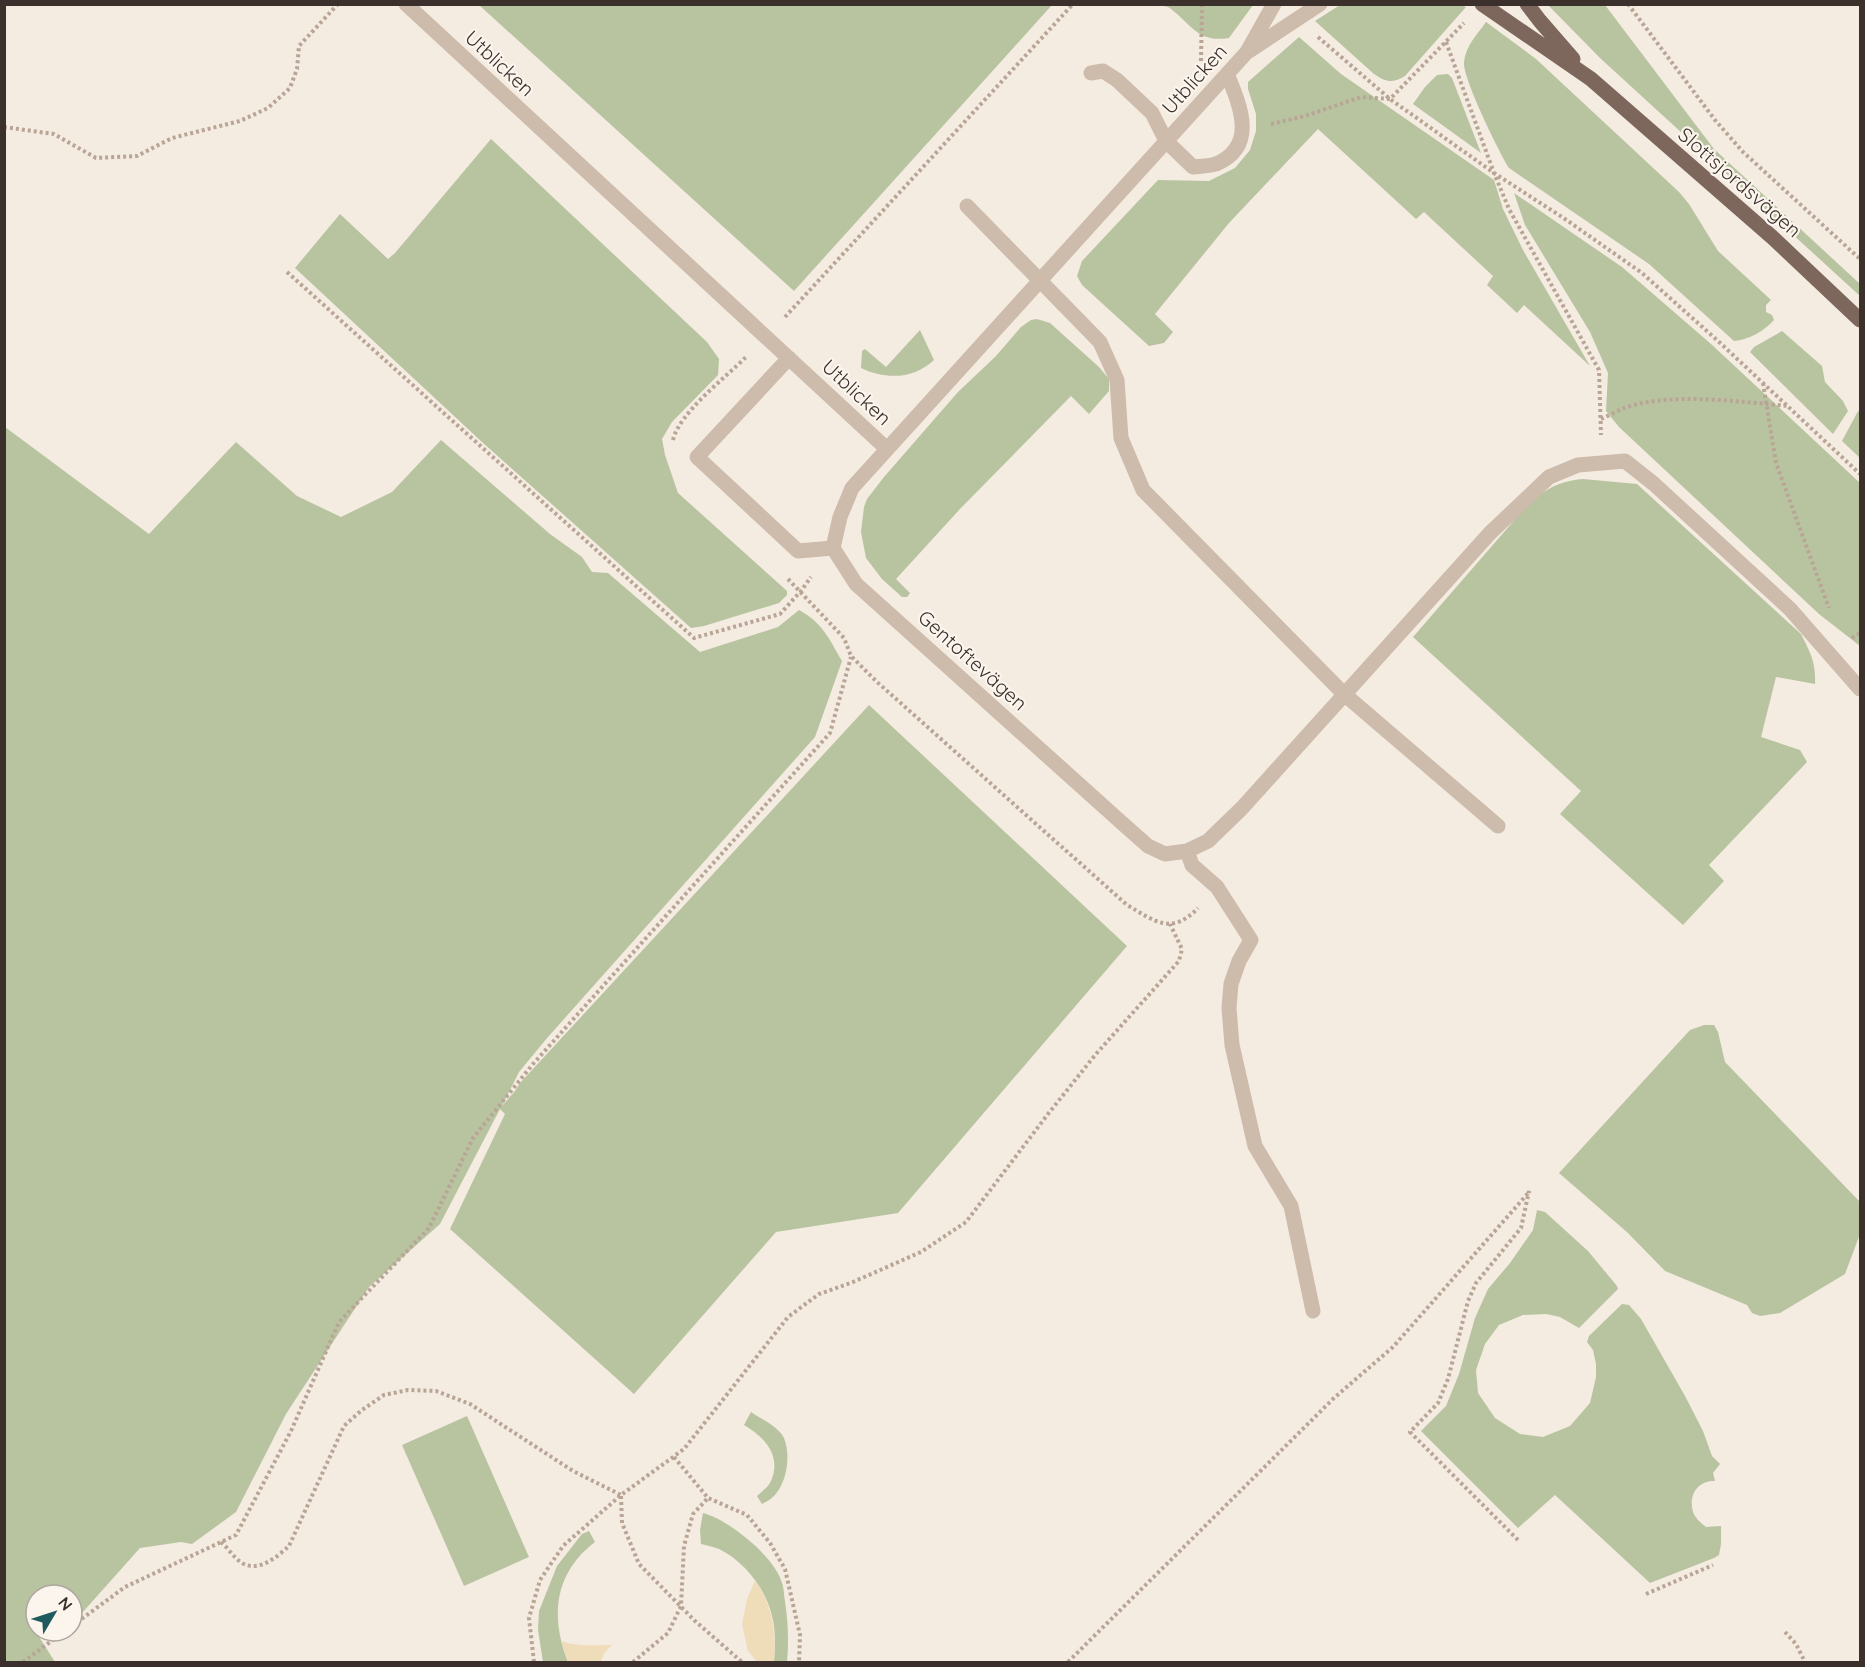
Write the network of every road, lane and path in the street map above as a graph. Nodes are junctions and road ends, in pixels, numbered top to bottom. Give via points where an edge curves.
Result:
1 (338, 4) edge
2 (406, 4) edge
3 (1073, 4) edge
4 (1202, 4) edge
5 (1274, 4) edge
6 (1320, 4) edge
7 (1482, 4) edge
8 (1527, 4) edge
9 (1628, 4) edge
10 (1298, 19) junction
11 (1467, 20) dead end
12 (1446, 42) junction
13 (1247, 52) junction
14 (1091, 73) dead end
15 (1227, 74) junction
16 (1591, 79) junction
17 (1390, 99) junction
18 (1200, 104) junction
19 (4, 127) edge
20 (1243, 130) junction
21 (1166, 141) junction
22 (1494, 173) junction
23 (967, 206) dead end
24 (1860, 259) edge
25 (287, 272) dead end
26 (1040, 280) junction
27 (1860, 320) edge
28 (767, 337) junction
29 (789, 358) junction
30 (1763, 382) junction
31 (1765, 404) junction
32 (1788, 406) junction
33 (1601, 419) junction
34 (672, 445) dead end
35 (887, 449) junction
36 (1600, 462) junction
37 (1860, 474) edge
38 (833, 548) junction
39 (785, 575) dead end
40 (801, 591) junction
41 (1829, 609) dead end
42 (851, 656) junction
43 (1860, 689) edge
44 (1344, 694) junction
45 (1498, 826) dead end
46 (1187, 851) junction
47 (1217, 887) junction
48 (1170, 924) junction
49 (1313, 1311) dead end
50 (674, 1457) junction
51 (621, 1495) junction
52 (708, 1498) junction
53 (1518, 1540) dead end
54 (221, 1542) junction
55 (1713, 1565) dead end
56 (1646, 1594) dead end
57 (681, 1606) junction
58 (84, 1617) edge
59 (1785, 1632) dead end
60 (49, 1643) edge
61 (23, 1662) edge
62 (534, 1662) edge
63 (633, 1662) edge
64 (742, 1662) edge
65 (800, 1662) edge
66 (1068, 1662) edge
67 (1805, 1662) edge

1 - 19 path via 299,46 290,88 268,108 240,121 172,138 137,156 96,158 54,134
2 - 28 street, Utblicken
3 - 28 path
4 - 18 path
5 - 13 street
6 - 10 street
7 - 16 main road, Slottsjordsvägen
8 - 16 main road, Slottsjordsvägen
9 - 24 path via 1743,152
10 - 13 street
10 - 17 path
11 - 12 path
12 - 17 path
12 - 22 path
13 - 15 street, Utblicken
14 - 21 street via 1103,70 1117,80 1152,112
15 - 18 street, Utblicken
15 - 20 street via 1240,104
16 - 27 main road, Slottsjordsvägen via 1772,237
17 - 20 path via 1361,97 1305,116
17 - 22 path
18 - 21 street, Utblicken
20 - 21 street via 1235,151 1216,164 1193,166
21 - 26 street, Utblicken
22 - 30 path via 1642,273
22 - 33 path via 1509,209 1599,370
23 - 26 street
25 - 40 path via 694,638 780,614
26 - 35 street, Utblicken
26 - 44 street via 1100,342 1117,380 1121,438 1143,490
28 - 29 street, Utblicken
28 - 34 path via 685,416
29 - 35 street, Utblicken
29 - 38 street via 697,457 798,551
30 - 31 path
30 - 32 path
31 - 32 path
31 - 33 path via 1665,400 1623,408
31 - 41 path via 1776,463
32 - 37 path
33 - 36 path
35 - 38 street via 852,488
36 - 43 street via 1625,461 1654,484 1790,609
36 - 44 street via 1578,465 1548,477 1490,533
38 - 40 path
38 - 46 street, Gentoftevägen via 856,584 1148,846 1165,854
39 - 40 path
40 - 42 path via 844,638
42 - 48 path via 1127,905 1152,920
42 - 54 path via 830,733 533,1064 473,1138 429,1228 339,1323 291,1431 236,1535
44 - 45 street
44 - 46 street via 1242,808 1208,841
46 - 47 street via 1192,865
47 - 48 path via 1187,920
47 - 49 street via 1251,940 1231,984 1232,1045 1255,1146 1291,1206
48 - 50 path via 1182,949 1179,961 1096,1054 966,1222 921,1252 819,1294 788,1317
50 - 51 path
50 - 52 path
51 - 54 path via 573,1471 470,1404 436,1391 408,1390 384,1395 344,1426 289,1545 274,1560 243,1564
51 - 57 path via 622,1523 639,1563
51 - 62 path via 563,1546 540,1580 529,1618
52 - 57 path via 693,1514 684,1546
52 - 65 path via 747,1515 771,1543 785,1569 800,1635
53 - 66 path via 1410,1432 1438,1403 1468,1301 1476,1283 1521,1228 1530,1191 1393,1347 1334,1398
54 - 58 path via 125,1587
55 - 56 path
57 - 63 path via 668,1633
57 - 64 path
59 - 67 path
60 - 61 path

